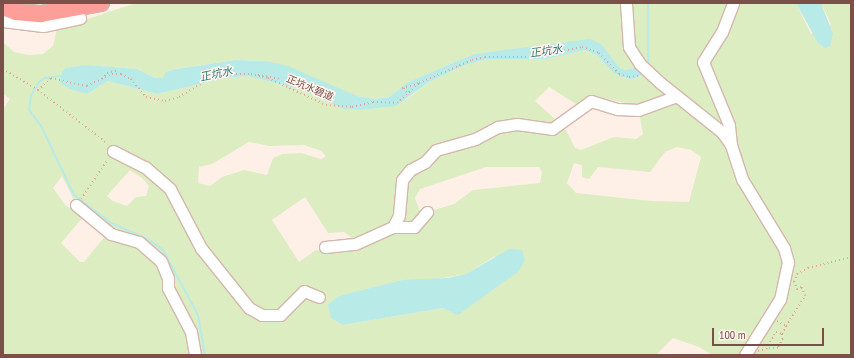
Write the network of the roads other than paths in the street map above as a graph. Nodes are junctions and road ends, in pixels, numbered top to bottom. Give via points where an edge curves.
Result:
1 (101, 3) edge
2 (626, 3) edge
3 (733, 3) edge
4 (3, 7) edge
5 (80, 18) dead end
6 (3, 21) edge
7 (677, 96) junction
8 (731, 146) junction
9 (113, 151) road end
10 (79, 201) road end
11 (427, 212) dead end
12 (393, 227) junction
13 (324, 246) dead end
14 (319, 297) dead end
15 (751, 354) edge
16 (195, 355) edge

1 - 4 highway via 41,14 22,13
2 - 7 street via 629,47 646,69
3 - 8 street via 722,32 703,62 729,124
5 - 6 street via 43,26
7 - 8 street via 709,119
7 - 12 street via 638,110 618,109 591,101 552,129 517,124 498,126 475,139 436,150 425,162 410,170 402,180 398,215
8 - 15 street via 742,179 770,222 784,248 788,262 780,298
9 - 14 street via 145,168 170,189 201,248 249,308 262,314 280,315 304,291
10 - 16 street via 111,234 139,242 161,261 168,278 168,288 191,332
11 - 12 street via 414,227
12 - 13 street via 355,244

